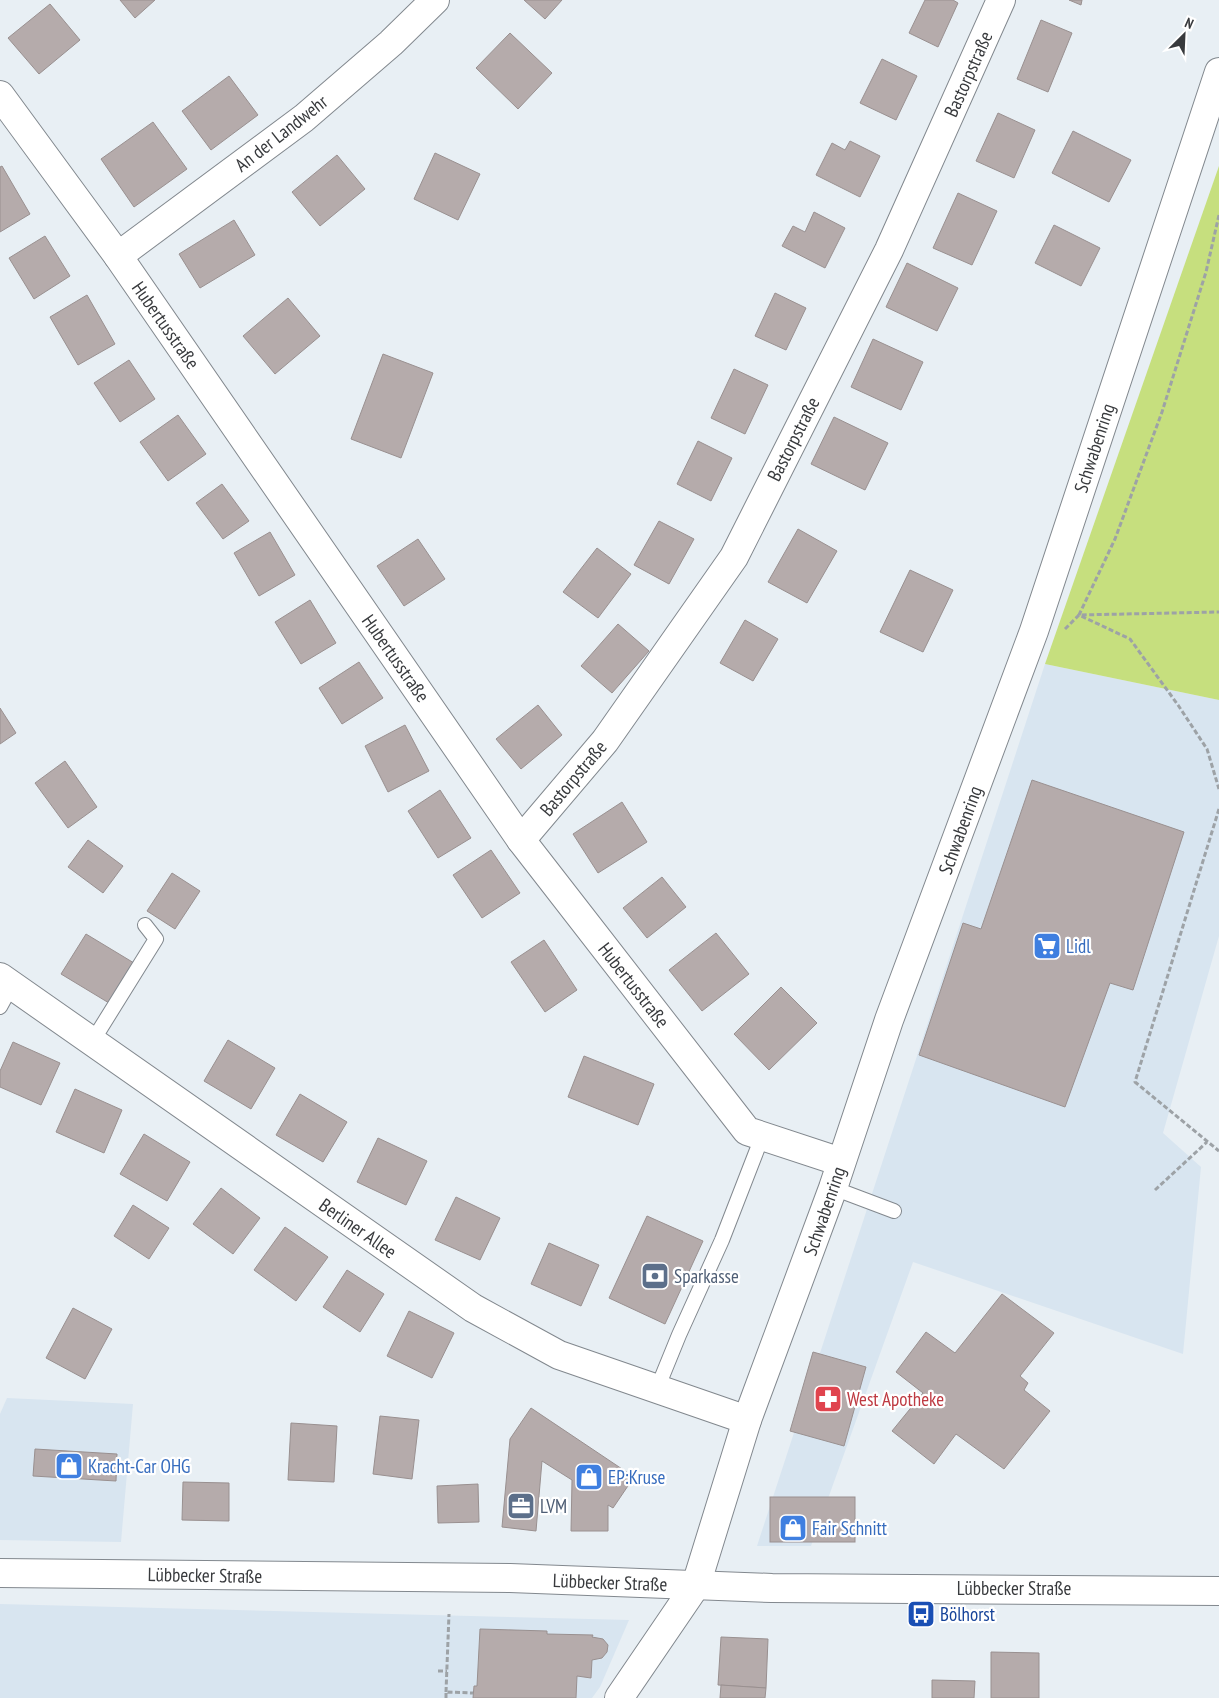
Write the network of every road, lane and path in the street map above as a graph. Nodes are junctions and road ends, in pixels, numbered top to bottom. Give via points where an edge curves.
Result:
1 (435, 0) edge
2 (1001, 0) edge
3 (1219, 72) edge
4 (0, 95) edge
5 (1219, 215) edge
6 (118, 256) junction
7 (1219, 612) edge
8 (1079, 615) junction
9 (1034, 631) junction
10 (1219, 789) edge
11 (1219, 810) edge
12 (521, 840) junction
13 (145, 925) dead end
14 (4, 989) edge
15 (92, 1042) junction
16 (762, 1136) junction
17 (1207, 1142) junction
18 (1219, 1151) edge
19 (841, 1162) junction
20 (834, 1188) junction
21 (1156, 1190) dead end
22 (894, 1211) dead end
23 (657, 1389) junction
24 (747, 1420) junction
25 (0, 1572) edge
26 (696, 1585) junction
27 (1219, 1591) edge
28 (449, 1614) dead end
29 (438, 1670) dead end
30 (447, 1671) junction
31 (446, 1692) junction
32 (473, 1694) dead end
33 (446, 1698) edge
34 (619, 1698) edge

1 - 6 street, An der Landwehr via 391,43 304,118
2 - 12 street, Bastorpstraße via 889,250 734,557 605,741
3 - 9 street, Schwabenring
4 - 6 street, Hubertusstraße
5 - 8 path via 1206,272 1162,412 1114,539
6 - 12 street, Hubertusstraße
7 - 8 path
8 - 9 path via 1064,630
8 - 10 path via 1130,638 1207,749
9 - 19 street, Schwabenring via 889,1020
11 - 17 path via 1135,1082
12 - 16 street, Hubertusstraße via 747,1131
13 - 15 lane via 156,939
14 - 15 street, Berliner Allee
15 - 23 street, Berliner Allee via 473,1308 559,1355
16 - 19 street, Hubertusstraße
16 - 23 lane via 722,1240
17 - 18 path
17 - 21 path
19 - 20 street, Schwabenring
20 - 22 lane
20 - 24 street, Schwabenring
23 - 24 street, Berliner Allee
24 - 26 street, Schwabenring
25 - 26 street, Lübbecker Straße via 510,1578
26 - 27 street, Lübbecker Straße
26 - 34 street, Schwabenring
28 - 30 path
29 - 30 path
30 - 31 path
31 - 32 path
31 - 33 path

